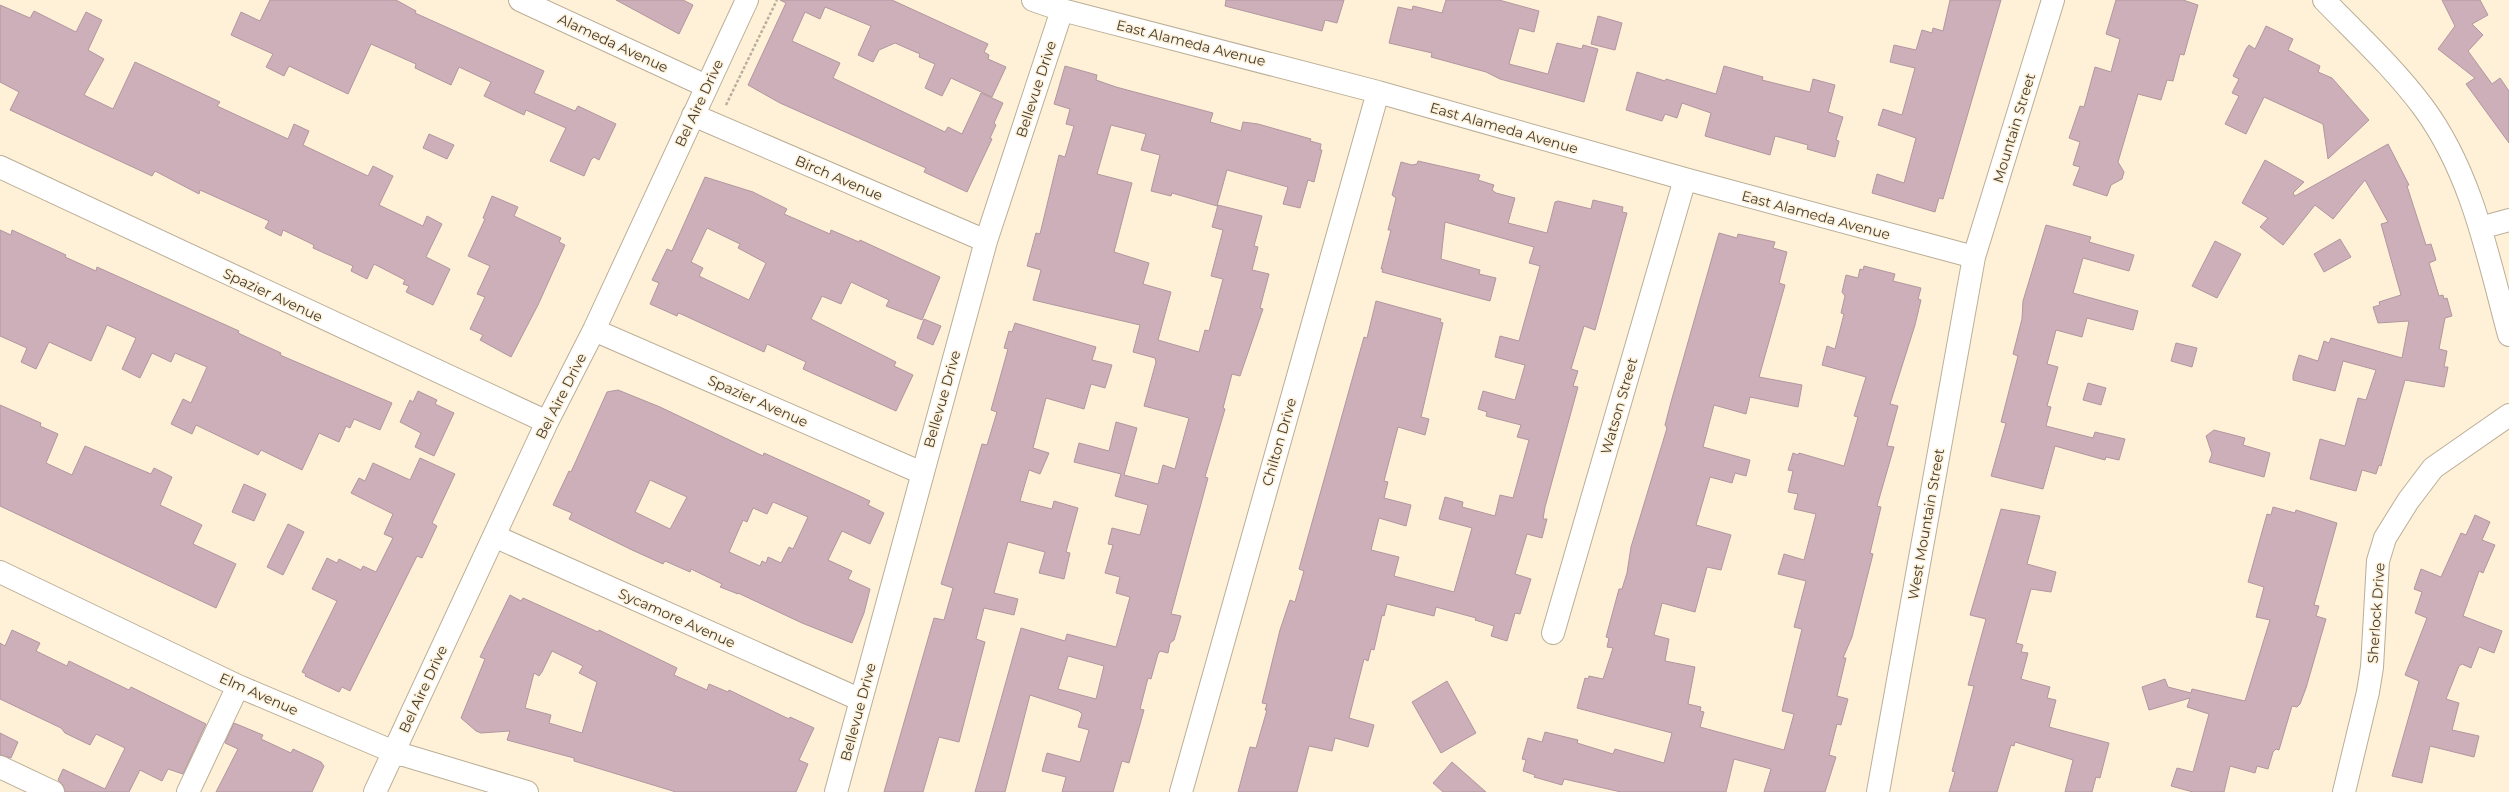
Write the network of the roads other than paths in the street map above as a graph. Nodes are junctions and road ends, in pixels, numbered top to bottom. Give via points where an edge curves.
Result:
1 (520, 0) edge
2 (747, 0) edge
3 (1033, 0) edge
4 (2053, 0) edge
5 (2324, 0) edge
6 (1062, 10) junction
7 (706, 86) junction
8 (1378, 92) junction
9 (693, 115) junction
10 (0, 167) edge
11 (1685, 180) junction
12 (2509, 220) edge
13 (2480, 228) junction
14 (986, 242) junction
15 (1974, 257) junction
16 (594, 330) junction
17 (2509, 335) edge
18 (2509, 415) edge
19 (547, 422) junction
20 (922, 473) junction
21 (494, 536) junction
22 (0, 572) edge
23 (1553, 633) dead end
24 (238, 686) junction
25 (861, 700) junction
26 (394, 752) junction
27 (0, 767) edge
28 (53, 792) edge
29 (188, 792) edge
30 (375, 792) edge
31 (527, 792) edge
32 (836, 792) edge
33 (1181, 792) edge
34 (1878, 792) edge
35 (2344, 792) edge

1 - 7 street, Alameda Avenue
2 - 7 street, Bel Aire Drive
3 - 6 street, East Alameda Avenue
4 - 15 street, Mountain Street
5 - 13 street via 2380,55 2423,107 2455,162
6 - 8 street, East Alameda Avenue
6 - 14 street, Bellevue Drive
7 - 9 street, Bel Aire Drive
8 - 11 street, East Alameda Avenue
8 - 33 street, Chilton Drive
9 - 14 street, Birch Avenue
9 - 16 street, Bel Aire Drive
10 - 19 street, Spazier Avenue
11 - 15 street, East Alameda Avenue
11 - 23 street, Watson Street
12 - 13 street
13 - 17 street
14 - 20 street, Bellevue Drive
15 - 34 street, West Mountain Street
16 - 19 street, Bel Aire Drive
16 - 20 street, Spazier Avenue
18 - 35 street, Sherlock Drive via 2433,468 2408,500 2385,538 2378,562 2372,667 2368,692
19 - 21 street, Bel Aire Drive
20 - 25 street, Bellevue Drive
21 - 25 street, Sycamore Avenue
21 - 26 street, Bel Aire Drive
22 - 24 street, Elm Avenue
24 - 26 street, Elm Avenue
24 - 29 street
25 - 32 street, Bellevue Drive
26 - 30 street, Bel Aire Drive
26 - 31 street, Elm Avenue
27 - 28 street

